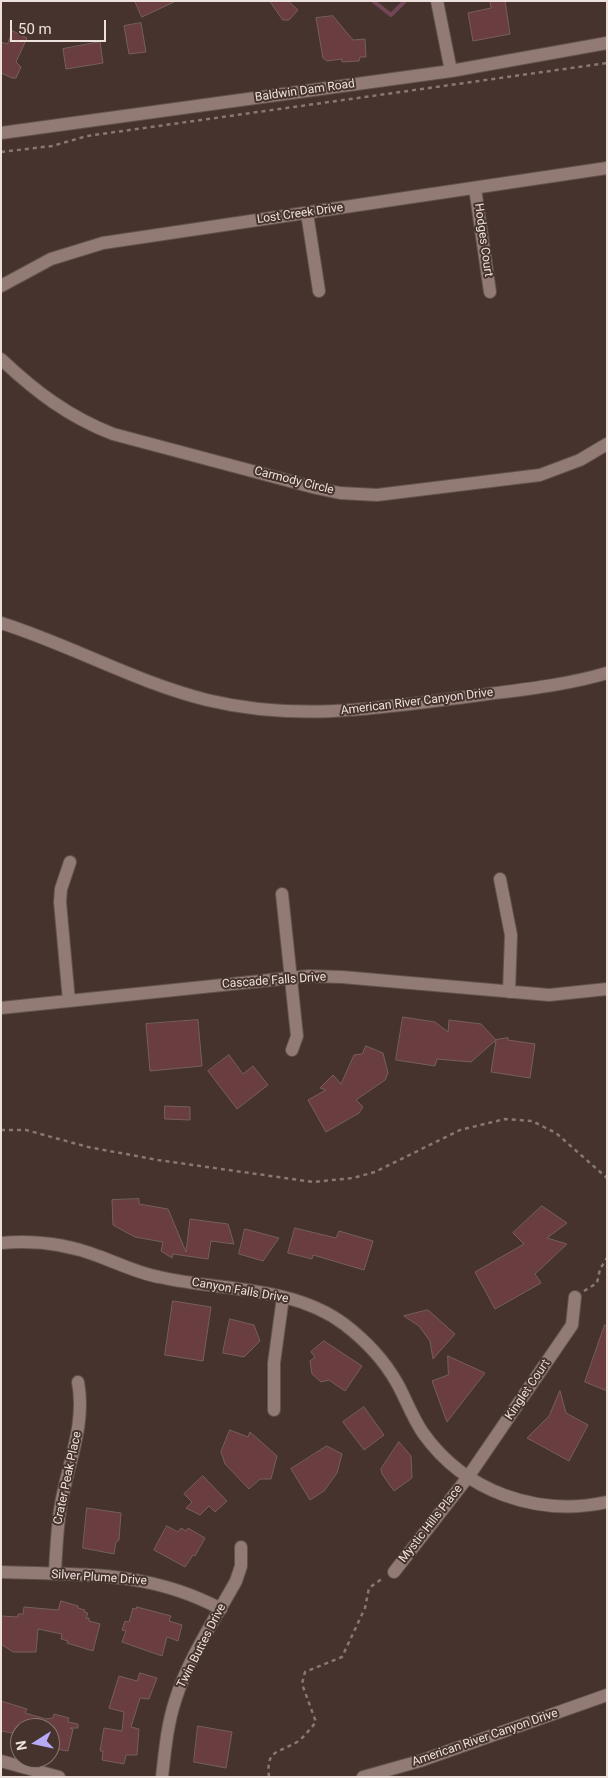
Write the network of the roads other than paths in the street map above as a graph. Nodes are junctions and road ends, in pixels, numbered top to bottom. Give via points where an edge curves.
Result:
1 (438, 1) edge
2 (607, 43) edge
3 (452, 71) junction
4 (1, 133) edge
5 (607, 168) edge
6 (475, 188) junction
7 (307, 213) junction
8 (1, 286) edge
9 (319, 291) dead end
10 (490, 292) dead end
11 (1, 360) edge
12 (607, 444) edge
13 (1, 623) edge
14 (607, 673) edge
15 (70, 862) dead end
16 (500, 879) dead end
17 (282, 894) dead end
18 (291, 978) junction
19 (607, 989) edge
20 (508, 992) junction
21 (69, 1001) junction
22 (1, 1008) edge
23 (292, 1050) dead end
24 (1, 1244) edge
25 (284, 1297) junction
26 (575, 1297) road end
27 (78, 1382) dead end
28 (274, 1410) dead end
29 (468, 1477) junction
30 (607, 1502) edge
31 (241, 1547) dead end
32 (1, 1572) edge
33 (394, 1572) road end
34 (55, 1574) junction
35 (221, 1609) junction
36 (607, 1695) edge
37 (1, 1761) edge
38 (59, 1777) edge
39 (162, 1777) edge
40 (363, 1777) edge

1 - 3 street
2 - 3 street, Baldwin Dam Road
3 - 4 street, Baldwin Dam Road
5 - 6 street, Lost Creek Drive
6 - 7 street, Lost Creek Drive
6 - 10 street, Hodges Court
7 - 8 street, Lost Creek Drive via 104,243 34,267
7 - 9 street
11 - 12 street, Carmody Circle via 48,401 91,425 114,434 340,493 389,495 519,479 561,468
13 - 14 street, American River Canyon Drive via 175,690 206,700 270,711 368,710 557,684
15 - 21 street via 60,902
16 - 20 street via 511,935
17 - 18 street
18 - 20 street, Cascade Falls Drive via 342,977
18 - 21 street, Cascade Falls Drive
18 - 23 street via 297,1036
19 - 20 street, Cascade Falls Drive via 549,995
21 - 22 street, Cascade Falls Drive
24 - 25 street, Canyon Falls Drive via 37,1242 58,1245 79,1249 160,1278
25 - 28 street via 274,1363
25 - 29 street, Canyon Falls Drive via 326,1313 357,1334 388,1368 428,1439
26 - 29 street, Kinglet Court via 572,1325
27 - 34 street, Crater Peak Place via 79,1426 61,1502
29 - 30 street, Canyon Falls Drive via 506,1496 542,1506 588,1506
29 - 33 street, Mystic Hills Place
31 - 35 street, Twin Buttes Drive via 238,1573
32 - 34 street, Silver Plume Drive
34 - 35 street, Silver Plume Drive via 156,1582
35 - 39 street, Twin Buttes Drive via 184,1677 166,1740
36 - 40 street, American River Canyon Drive via 420,1761
37 - 38 street

